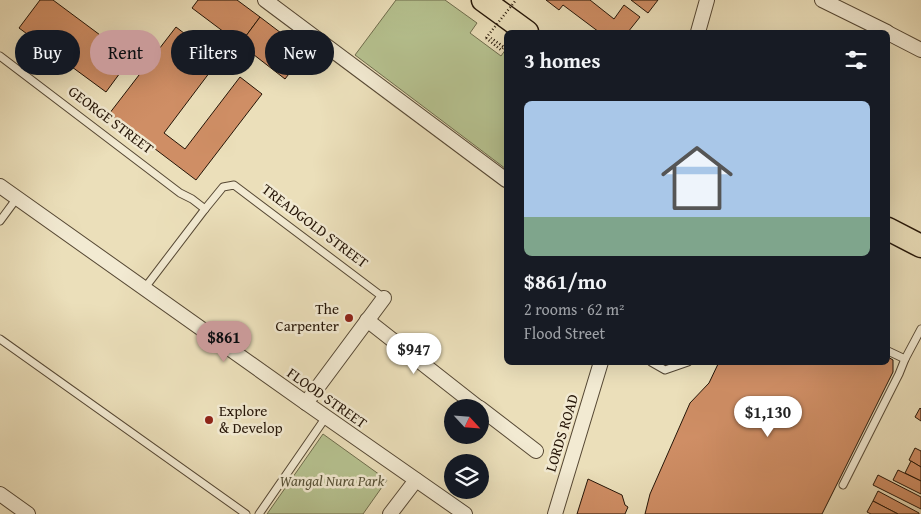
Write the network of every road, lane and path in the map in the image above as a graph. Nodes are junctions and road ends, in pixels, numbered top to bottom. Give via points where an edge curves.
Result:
1 (265, 0) edge
2 (483, 0) edge
3 (516, 0) edge
4 (707, 0) edge
5 (822, 0) edge
6 (524, 30) edge
7 (699, 30) edge
8 (881, 30) edge
9 (890, 34) edge
10 (491, 38) dead end
11 (921, 50) edge
12 (0, 56) edge
13 (504, 179) edge
14 (0, 186) edge
15 (17, 198) junction
16 (205, 209) junction
17 (0, 221) edge
18 (890, 230) edge
19 (921, 246) edge
20 (144, 289) junction
21 (384, 298) joint
22 (367, 320) junction
23 (921, 329) edge
24 (0, 339) edge
25 (890, 352) edge
26 (905, 359) junction
27 (600, 365) edge
28 (656, 365) edge
29 (679, 365) edge
30 (468, 399) edge
31 (306, 403) junction
32 (489, 415) edge
33 (326, 417) junction
34 (536, 451) dead end
35 (416, 480) junction
36 (843, 485) dead end
37 (0, 494) edge
38 (28, 514) edge
39 (246, 514) edge
40 (259, 514) edge
41 (390, 514) edge
42 (465, 514) edge
43 (555, 514) edge

1 - 13 street
2 - 6 main road
3 - 10 path, bridge via 486,38 502,50 504,47
4 - 7 street
5 - 8 street
9 - 11 street
12 - 16 lane, GEORGE STREET
14 - 15 street, FLOOD STREET
15 - 17 lane
15 - 20 street, FLOOD STREET
16 - 20 lane, TREADGOLD STREET
16 - 21 lane, TREADGOLD STREET via 223,187 234,185
18 - 19 main road
20 - 31 street, FLOOD STREET
21 - 22 street, TREADGOLD STREET
22 - 30 street
22 - 31 street, TREADGOLD STREET
23 - 26 lane
24 - 39 lane
25 - 26 lane
26 - 36 lane
27 - 43 street, LORDS ROAD
28 - 29 lane via 665,370
31 - 33 street, FLOOD STREET
32 - 34 street
33 - 35 street, FLOOD STREET
33 - 40 lane
35 - 41 street
35 - 42 street, FLOOD STREET
37 - 38 street

